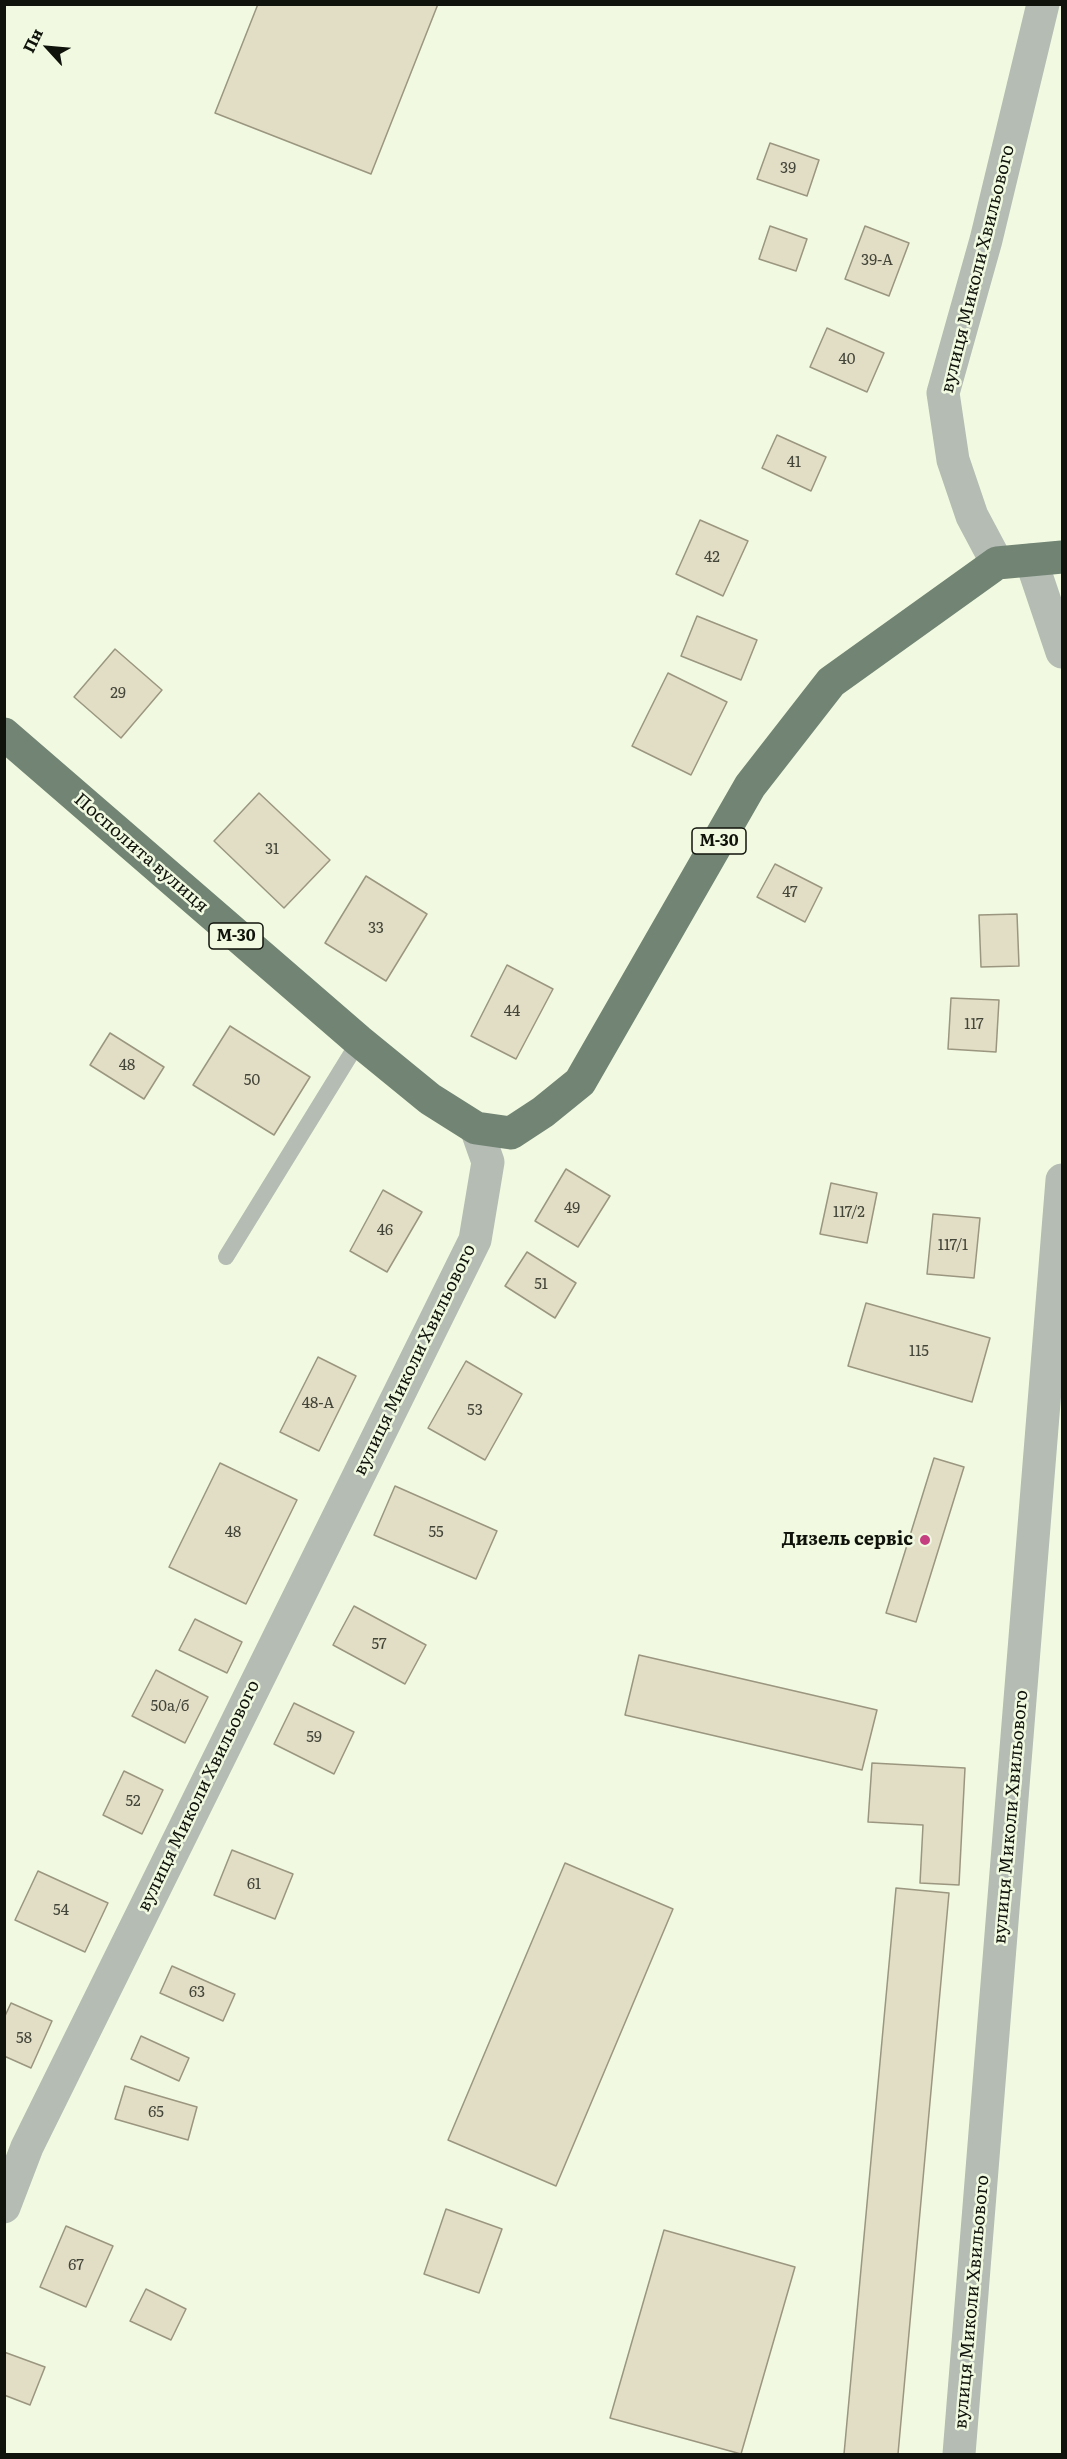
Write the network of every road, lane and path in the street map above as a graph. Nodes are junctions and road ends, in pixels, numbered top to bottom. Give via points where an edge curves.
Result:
1 (1043, 4) edge
2 (1047, 558) edge
3 (997, 563) junction
4 (1062, 652) edge
5 (4, 734) edge
6 (359, 1041) junction
7 (476, 1128) junction
8 (1062, 1180) edge
9 (226, 1257) dead end
10 (4, 2207) edge
11 (959, 2454) edge

1 - 3 street, вулиця Миколи Хвильового via 986,240 943,393 953,460 972,516
2 - 3 highway
2 - 4 street
3 - 7 highway, М-30 via 831,682 750,786 580,1082 511,1133
5 - 6 highway, Посполита вулиця / М-30
6 - 7 highway, Посполита вулиця / М-30 via 430,1099
6 - 9 lane
7 - 10 street, вулиця Миколи Хвильового via 488,1162 475,1240 47,2105
8 - 11 street, вулиця Миколи Хвильового

